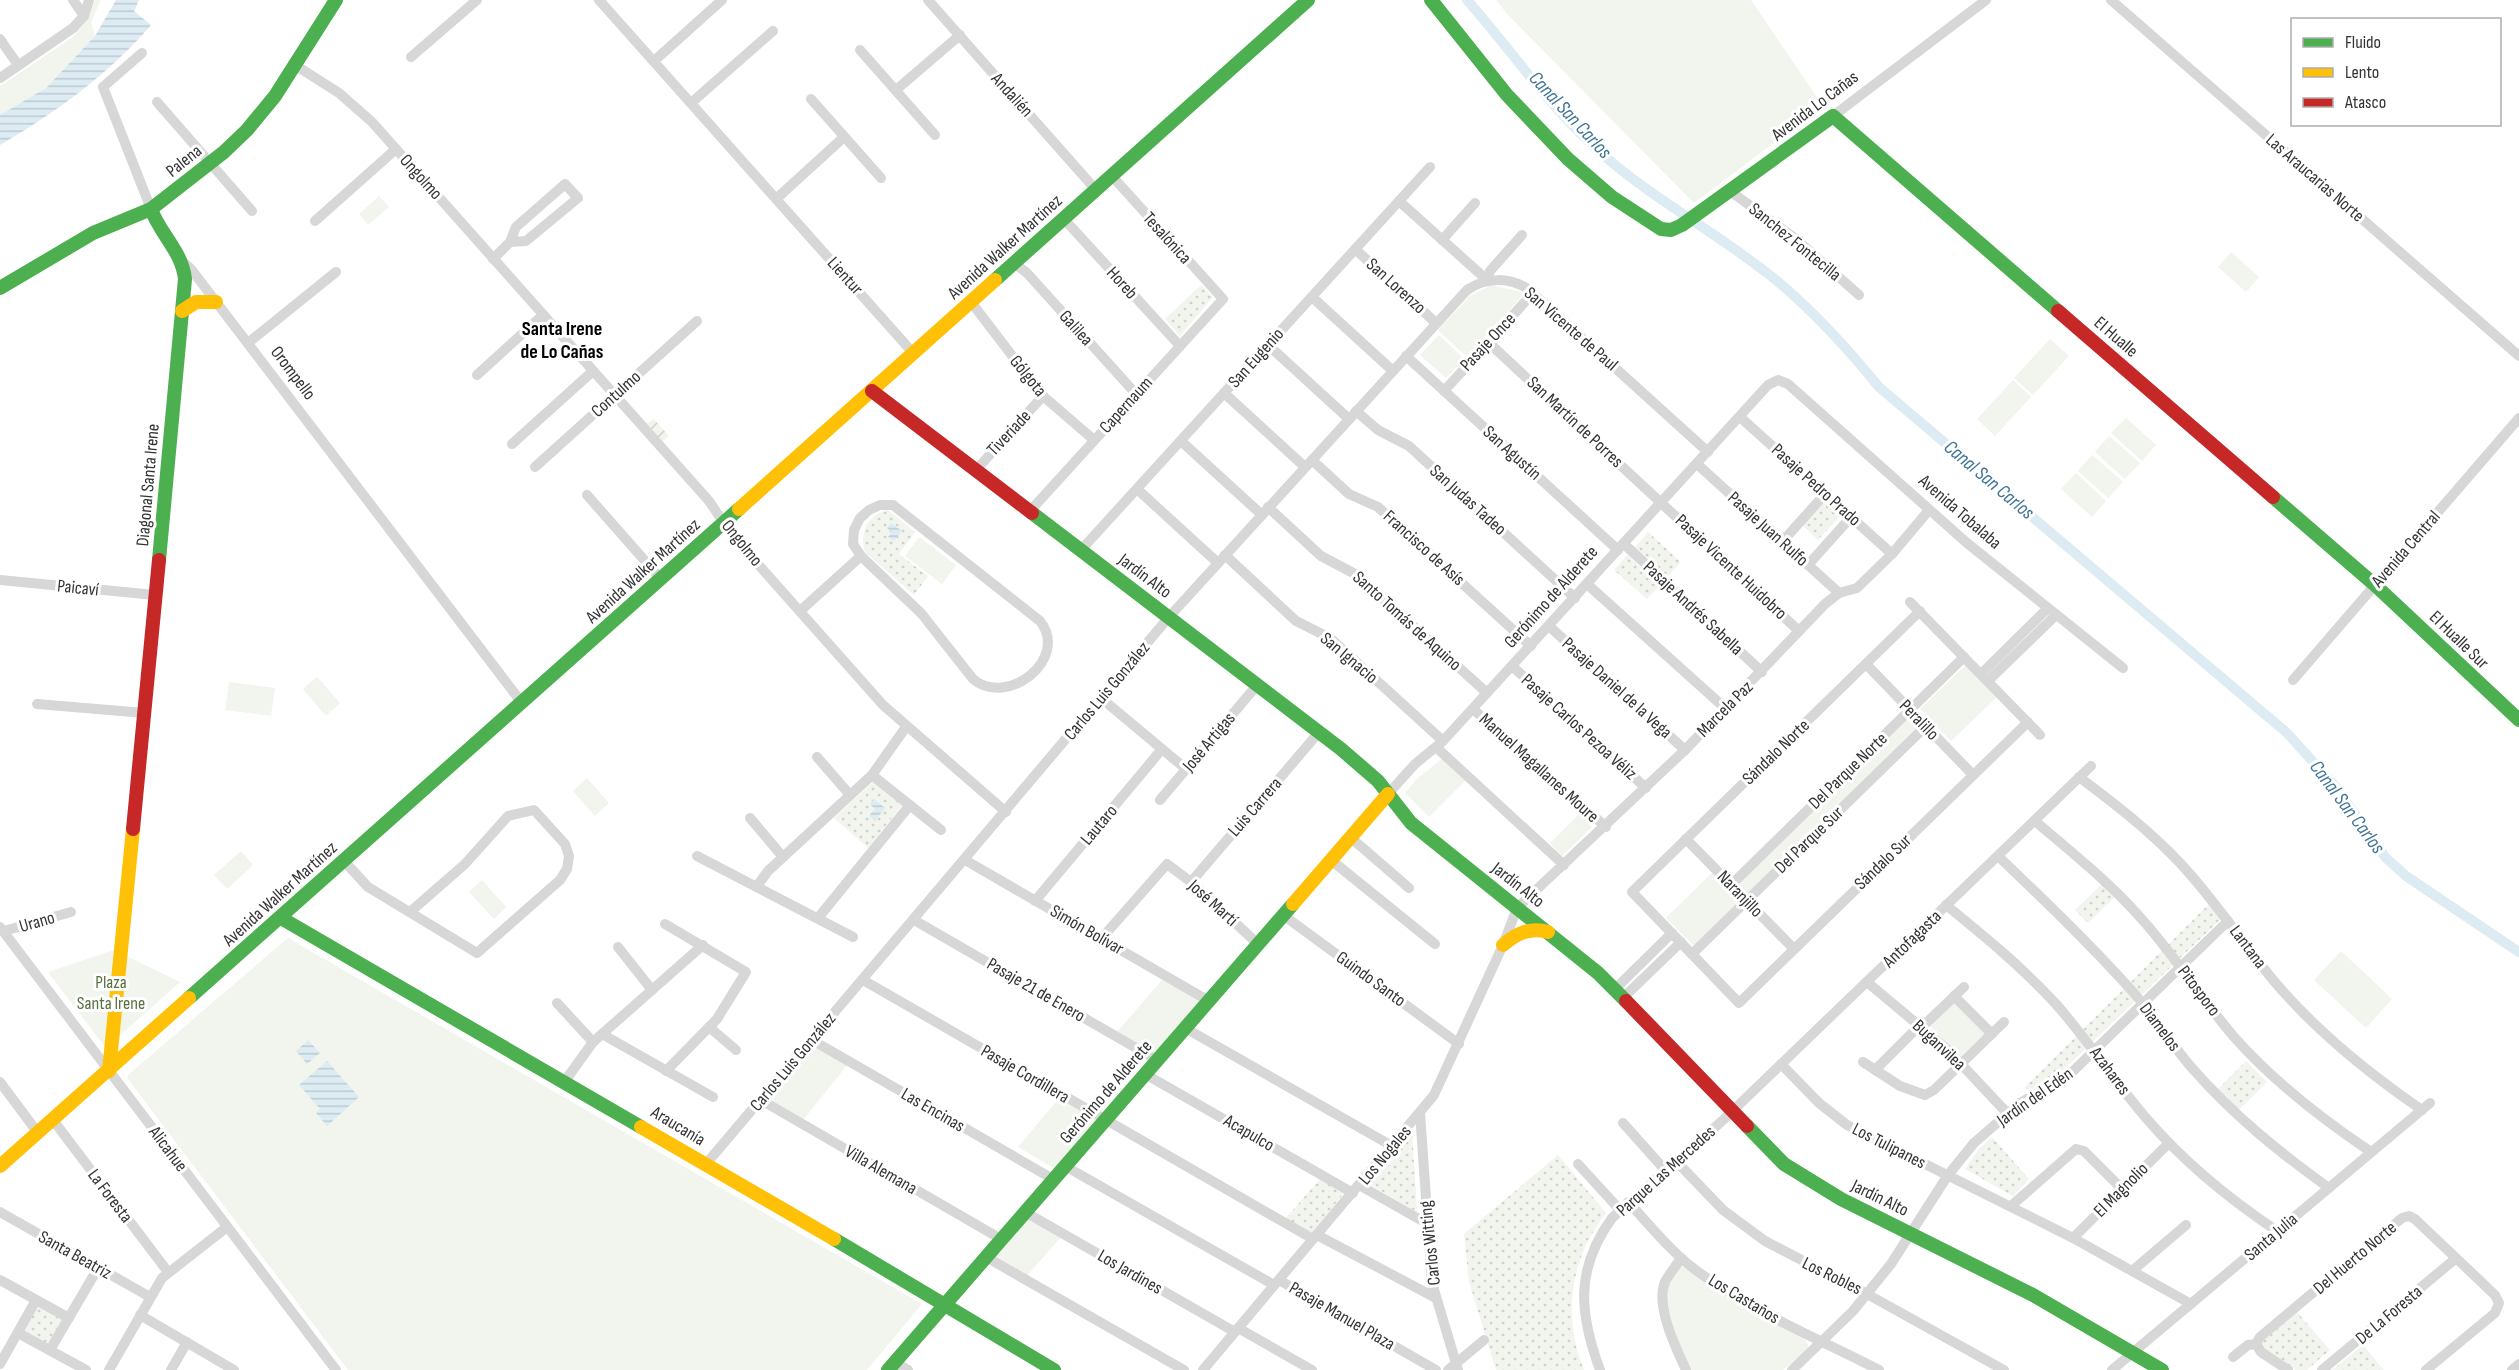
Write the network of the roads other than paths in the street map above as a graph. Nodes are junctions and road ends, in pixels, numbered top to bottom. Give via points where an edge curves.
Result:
1 (73, 0) edge
2 (89, 0) edge
3 (599, 0) edge
4 (722, 0) edge
5 (928, 0) edge
6 (1308, 0) edge
7 (1431, 0) edge
8 (1986, 0) edge
9 (2110, 0) edge
10 (331, 2) edge
11 (471, 2) edge
12 (84, 16) junction
13 (773, 32) dead end
14 (960, 35) junction
15 (0, 39) edge
16 (860, 50) dead end
17 (142, 53) dead end
18 (411, 57) dead end
19 (654, 61) junction
20 (295, 65) junction
21 (18, 66) junction
22 (0, 78) edge
23 (896, 90) junction
24 (811, 99) dead end
25 (157, 102) dead end
26 (691, 103) junction
27 (1833, 116) junction
28 (935, 135) dead end
29 (844, 137) junction
30 (396, 149) junction
31 (211, 163) junction
32 (1430, 167) dead end
33 (1112, 176) junction
34 (881, 178) dead end
35 (1096, 190) junction
36 (1731, 191) junction
37 (776, 199) junction
38 (1399, 201) junction
39 (1475, 203) dead end
40 (151, 209) junction
41 (252, 211) dead end
42 (1064, 219) junction
43 (315, 221) dead end
44 (1522, 235) dead end
45 (1442, 240) junction
46 (510, 242) junction
47 (1355, 249) junction
48 (494, 259) junction
49 (182, 261) junction
50 (1014, 263) junction
51 (336, 272) dead end
52 (1487, 280) junction
53 (0, 288) edge
54 (1533, 293) junction
55 (1859, 294) dead end
56 (1312, 297) junction
57 (1223, 299) joint
58 (216, 302) junction
59 (971, 303) junction
60 (182, 311) junction
61 (543, 315) junction
62 (697, 321) dead end
63 (1436, 323) junction
64 (1488, 342) junction
65 (248, 343) junction
66 (1268, 345) junction
67 (1180, 346) junction
68 (914, 354) junction
69 (1406, 356) junction
70 (2519, 356) edge
71 (593, 371) junction
72 (1393, 371) junction
73 (477, 375) dead end
74 (1778, 380) joint
75 (872, 391) junction
76 (1444, 391) junction
77 (1224, 393) junction
78 (1136, 394) junction
79 (614, 395) junction
80 (1043, 396) junction
81 (1352, 415) junction
82 (1740, 417) junction
83 (2519, 418) edge
84 (1094, 440) junction
85 (1181, 441) junction
86 (512, 444) dead end
87 (1708, 452) junction
88 (1309, 463) junction
89 (1697, 464) junction
90 (535, 467) dead end
91 (976, 470) junction
92 (1137, 489) junction
93 (1825, 494) junction
94 (587, 495) dead end
95 (1662, 502) junction
96 (1929, 510) junction
97 (1030, 511) junction
98 (1265, 511) junction
99 (1851, 517) junction
100 (724, 523) junction
101 (1782, 542) junction
102 (1621, 547) junction
103 (1082, 550) junction
104 (1892, 554) junction
105 (861, 556) junction
106 (1222, 559) junction
107 (1808, 565) junction
108 (661, 579) junction
109 (0, 580) edge
110 (1587, 584) junction
111 (2374, 585) junction
112 (1839, 593) junction
113 (155, 596) junction
114 (1575, 598) junction
115 (1910, 602) dead end
116 (800, 611) junction
117 (1920, 611) junction
118 (2052, 612) junction
119 (1169, 617) junction
120 (1549, 626) junction
121 (1799, 631) junction
122 (1531, 646) junction
123 (1964, 657) junction
124 (1866, 664) junction
125 (1512, 666) junction
126 (2123, 668) dead end
127 (1762, 672) junction
128 (1984, 678) junction
129 (2293, 680) dead end
130 (1258, 684) junction
131 (1487, 693) junction
132 (1101, 698) junction
133 (522, 703) junction
134 (37, 704) dead end
135 (1473, 709) junction
136 (1726, 709) junction
137 (1910, 710) junction
138 (145, 713) junction
139 (2519, 720) edge
140 (2028, 722) junction
141 (1926, 726) junction
142 (906, 727) junction
143 (1320, 731) junction
144 (2040, 735) dead end
145 (1440, 744) junction
146 (1162, 749) junction
147 (1685, 750) junction
148 (817, 757) dead end
149 (2091, 766) dead end
150 (1186, 769) junction
151 (872, 775) junction
152 (1973, 775) junction
153 (2079, 777) junction
154 (1646, 788) junction
155 (1388, 794) junction
156 (850, 795) junction
157 (1160, 800) dead end
158 (910, 805) junction
159 (1006, 812) junction
160 (750, 818) dead end
161 (2035, 820) junction
162 (1606, 827) junction
163 (941, 830) dead end
164 (1350, 837) junction
165 (1686, 839) junction
166 (697, 856) dead end
167 (1998, 856) junction
168 (783, 857) junction
169 (965, 860) junction
170 (1330, 860) junction
171 (344, 861) junction
172 (1564, 865) junction
173 (1191, 882) junction
174 (1731, 885) junction
175 (757, 886) junction
176 (1409, 888) dead end
177 (1035, 901) junction
178 (1747, 901) junction
179 (1946, 905) junction
180 (1517, 908) junction
181 (71, 912) dead end
182 (410, 912) junction
183 (1283, 915) junction
184 (281, 918) junction
185 (818, 918) junction
186 (914, 920) junction
187 (2228, 921) junction
188 (665, 924) dead end
189 (2, 929) edge
190 (1549, 933) junction
191 (1672, 933) junction
192 (853, 937) dead end
193 (1101, 939) junction
194 (1681, 942) junction
195 (1258, 944) junction
196 (1435, 944) dead end
197 (703, 945) junction
198 (1503, 945) junction
199 (618, 947) dead end
200 (1794, 949) junction
201 (1692, 954) junction
202 (2181, 967) junction
203 (863, 980) junction
204 (1867, 982) junction
205 (1964, 987) dead end
206 (652, 990) junction
207 (1618, 994) junction
208 (1954, 996) junction
209 (1209, 1001) junction
210 (557, 1003) dead end
211 (2143, 1004) junction
212 (2004, 1022) dead end
213 (1921, 1026) junction
214 (709, 1027) junction
215 (1185, 1028) junction
216 (602, 1034) junction
217 (1992, 1034) junction
218 (812, 1040) junction
219 (593, 1042) junction
220 (1459, 1044) junction
221 (736, 1050) dead end
222 (2095, 1051) junction
223 (1157, 1060) junction
224 (1863, 1062) dead end
225 (1781, 1064) junction
226 (1962, 1064) junction
227 (1875, 1070) junction
228 (109, 1071) junction
229 (666, 1071) junction
230 (1145, 1074) junction
231 (565, 1081) junction
232 (0, 1082) edge
233 (713, 1097) dead end
234 (761, 1100) junction
235 (2426, 1107) joint
236 (1732, 1111) junction
237 (1419, 1113) junction
238 (2007, 1113) junction
239 (53, 1120) junction
240 (1105, 1120) junction
241 (1623, 1123) dead end
242 (38, 1133) junction
243 (2169, 1143) junction
244 (1392, 1146) junction
245 (2371, 1152) junction
246 (1676, 1161) junction
247 (706, 1164) junction
248 (1578, 1164) dead end
249 (0, 1166) edge
250 (1065, 1166) junction
251 (1665, 1170) junction
252 (1948, 1175) junction
253 (1053, 1179) junction
254 (2330, 1188) junction
255 (1356, 1189) junction
256 (2122, 1189) junction
257 (1624, 1206) junction
258 (2011, 1206) junction
259 (0, 1212) edge
260 (1025, 1212) junction
261 (1426, 1223) junction
262 (2186, 1225) dead end
263 (227, 1227) junction
264 (2277, 1231) junction
265 (1911, 1233) junction
266 (1315, 1237) junction
267 (2073, 1238) junction
268 (1001, 1239) junction
269 (986, 1257) junction
270 (1681, 1258) junction
271 (2456, 1259) junction
272 (98, 1268) junction
273 (2132, 1270) junction
274 (168, 1272) junction
275 (0, 1280) edge
276 (1277, 1283) junction
277 (1867, 1293) junction
278 (150, 1297) junction
279 (1436, 1298) junction
280 (36, 1300) junction
281 (2191, 1304) junction
282 (945, 1305) junction
283 (140, 1315) junction
284 (69, 1318) junction
285 (1237, 1330) junction
286 (18, 1333) junction
287 (1484, 1340) dead end
288 (187, 1342) junction
289 (1822, 1342) junction
290 (2256, 1344) junction
291 (50, 1350) junction
292 (2133, 1352) junction
293 (2234, 1357) dead end
294 (0, 1364) edge
295 (2519, 1364) edge
296 (891, 1366) edge
297 (1454, 1368) edge
298 (231, 1369) edge
299 (86, 1370) edge
300 (109, 1370) edge
301 (171, 1370) edge
302 (336, 1370) edge
303 (908, 1370) edge
304 (1054, 1370) edge
305 (1184, 1370) edge
306 (1203, 1370) edge
307 (1312, 1370) edge
308 (1436, 1370) edge
309 (1600, 1370) edge
310 (1686, 1370) edge
311 (1792, 1370) edge
312 (1879, 1370) edge
313 (2004, 1370) edge
314 (2112, 1370) edge
315 (2162, 1370) edge
316 (2288, 1370) edge
317 (2322, 1370) edge
318 (2426, 1370) edge
319 (2512, 1370) edge

1 - 12 street
2 - 12 street
3 - 19 street, Lientur
4 - 19 street
5 - 14 street, Andalién
6 - 33 street, Avenida Walker Martínez
7 - 36 street, Avenida Lo Cañas via 1554,146 1607,192 1661,229 1682,225
8 - 27 street, Avenida Lo Cañas
9 - 70 street, Las Araucarias Norte
10 - 20 street, Palena
11 - 18 street
12 - 21 street
13 - 26 street
14 - 23 street
14 - 35 street, Andalién
15 - 21 street
16 - 23 street
17 - 40 street, Orompello via 103,87
19 - 26 street, Lientur
20 - 30 street, Ongolmo via 353,104
20 - 31 street, Palena via 261,113
21 - 22 street
23 - 28 street
24 - 29 street
25 - 31 street
26 - 37 street, Lientur
27 - 36 street, Avenida Lo Cañas
27 - 111 street, El Hualle
29 - 34 street
29 - 37 street
30 - 43 street, Ongolmo
30 - 48 street, Ongolmo
31 - 40 street, Palena
31 - 41 street
32 - 38 street, San Eugenio
33 - 35 street, Avenida Walker Martínez
33 - 57 street, Tesalónica
35 - 42 street, Avenida Walker Martínez
36 - 55 street, Sanchez Fontecilla via 1796,239
37 - 68 street, Lientur
38 - 45 street
38 - 47 street, San Eugenio
39 - 45 street
40 - 49 street, Orompello
40 - 53 street, Palena via 93,233
42 - 50 street, Avenida Walker Martínez
42 - 67 street, Horeb
44 - 52 street, Carlos Luis González via 1490,271
45 - 52 street
46 - 46 street via 526,241 578,198 565,184 516,227
46 - 48 street
47 - 56 street, San Eugenio
47 - 63 street, San Lorenzo
48 - 61 street, Ongolmo
49 - 58 street, Orompello
49 - 60 street, Diagonal Santa Irene
50 - 59 street, Avenida Walker Martínez
50 - 78 street, Galilea
51 - 65 street
52 - 54 street, San Vicente de Paul via 1510,281
52 - 63 street, Carlos Luis González via 1467,290
54 - 64 street, Pasaje Once
54 - 87 street, San Vicente de Paul
56 - 66 street, San Eugenio
56 - 72 street
57 - 67 street, Capernaum
58 - 60 street via 196,302
58 - 65 street, Orompello
59 - 68 street, Avenida Walker Martínez
59 - 80 street, Gólgota
60 - 113 street, Diagonal Santa Irene
61 - 71 street, Ongolmo
61 - 73 street
62 - 79 street, Contulmo
63 - 69 street, Carlos Luis González
64 - 76 street, Pasaje Once
64 - 95 street, San Martín de Porres
65 - 133 street, Orompello
66 - 77 street, San Eugenio
66 - 81 street, San Judas Tadeo
67 - 78 street, Capernaum
68 - 75 street, Avenida Walker Martínez
69 - 72 street, Carlos Luis González
69 - 76 street, San Agustín
71 - 79 street, Ongolmo
71 - 86 street
72 - 81 street, Carlos Luis González
74 - 82 street, Gerónimo de Alderete via 1768,385
74 - 96 street, Avenida Tobalaba via 1788,384
75 - 91 street, Jardín Alto
75 - 100 street, Avenida Walker Martínez
76 - 102 street, San Agustín
77 - 85 street, San Eugenio
77 - 88 street, Francisco de Asís
78 - 84 street, Capernaum
79 - 90 street, Contulmo
79 - 100 street, Ongolmo
80 - 84 street, Gólgota
80 - 91 street, Tiveriade
81 - 88 street, Carlos Luis González
81 - 114 street, San Judas Tadeo via 1409,446
82 - 87 street, Gerónimo de Alderete
82 - 93 street, Pasaje Pedro Prado
83 - 111 street, Avenida Central
84 - 97 street, Capernaum
85 - 92 street, San Eugenio
85 - 98 street, Santo Tomás de Aquino
87 - 89 street, Gerónimo de Alderete
88 - 98 street, Carlos Luis González
88 - 122 street, Francisco de Asís via 1349,494 1378,507
89 - 95 street, Gerónimo de Alderete
89 - 101 street, Pasaje Juan Rulfo
91 - 97 street, Jardín Alto
92 - 103 street, San Eugenio
92 - 106 street, San Ignacio
93 - 99 street, Pasaje Pedro Prado
93 - 101 street
94 - 108 street
95 - 102 street, Gerónimo de Alderete
95 - 121 street, Pasaje Vicente Huidobro
96 - 104 street, Marcela Paz
96 - 118 street, Avenida Tobalaba
97 - 103 street, Jardín Alto
98 - 106 street, Carlos Luis González
98 - 131 street, Santo Tomás de Aquino via 1321,556 1354,572
99 - 104 street, Pasaje Pedro Prado
99 - 107 street
100 - 108 street, Avenida Walker Martínez
100 - 116 street, Ongolmo
101 - 107 street, Pasaje Juan Rulfo
102 - 110 street, Gerónimo de Alderete
102 - 127 street, Pasaje Andrés Sabella
103 - 119 street, Jardín Alto
104 - 112 street, Marcela Paz via 1857,588
105 - 105 street via 921,613 978,683 997,689 1010,687 1044,661 1049,643 1040,621 893,505 874,507 860,518 853,544
105 - 116 street
106 - 119 street, Carlos Luis González
106 - 145 street, San Ignacio via 1296,621 1330,638
107 - 112 street, Pasaje Juan Rulfo
108 - 133 street, Avenida Walker Martínez
109 - 113 street, Paicaví
110 - 114 street, Gerónimo de Alderete
110 - 136 street
111 - 129 street, Avenida Central
111 - 139 street, El Hualle Sur
112 - 121 street, Marcela Paz
113 - 138 street, Diagonal Santa Irene
114 - 120 street, Gerónimo de Alderete
115 - 117 street
116 - 142 street, Ongolmo
117 - 123 street
117 - 124 street, Sándalo Norte
118 - 126 street, Avenida Tobalaba
118 - 128 street
119 - 130 street, Jardín Alto
119 - 132 street, Carlos Luis González
120 - 122 street, Gerónimo de Alderete
120 - 147 street, Pasaje Daniel de la Vega
121 - 127 street, Marcela Paz
122 - 125 street, Gerónimo de Alderete
123 - 128 street
123 - 137 street, Del Parque Norte
124 - 137 street, Peralillo
124 - 165 street, Sándalo Norte
125 - 131 street, Gerónimo de Alderete
125 - 154 street, Pasaje Carlos Pezoa Véliz
127 - 136 street, Marcela Paz
128 - 140 street
130 - 143 street, Jardín Alto
130 - 150 street, José Artigas
131 - 135 street, Gerónimo de Alderete
132 - 146 street
132 - 159 street, Carlos Luis González
133 - 171 street, Avenida Walker Martínez
134 - 138 street
135 - 145 street, Gerónimo de Alderete
135 - 162 street, Manuel Magallanes Moure
136 - 147 street, Marcela Paz
137 - 141 street, Peralillo
137 - 174 street, Del Parque Norte
138 - 228 street, Diagonal Santa Irene
140 - 144 street
140 - 152 street, Sándalo Sur
141 - 152 street, Peralillo
141 - 178 street, Del Parque Sur
142 - 151 street
142 - 159 street, Ongolmo
143 - 155 street, Jardín Alto
143 - 173 street, Luis Carrera
145 - 155 street, Gerónimo de Alderete
145 - 172 street, San Ignacio
146 - 150 street
146 - 177 street, Lautaro
147 - 154 street, Marcela Paz
148 - 156 street
149 - 153 street, Antofagasta
150 - 157 street, José Artigas
151 - 156 street
151 - 158 street
152 - 200 street, Sándalo Sur
153 - 161 street, Antofagasta
153 - 187 street, Lantana via 2166,849
154 - 162 street, Marcela Paz
155 - 164 street, Gerónimo de Alderete
155 - 180 street, Jardín Alto via 1411,823
156 - 168 street
158 - 163 street
158 - 185 street
159 - 169 street, Carlos Luis González
160 - 168 street
161 - 167 street, Antofagasta
161 - 202 street, Pitosporo via 2118,893
162 - 172 street, Marcela Paz
164 - 170 street, Gerónimo de Alderete
164 - 176 street
165 - 174 street, Naranjillo
165 - 191 street, Sándalo Norte via 1632,892
166 - 175 street
167 - 179 street, Antofagasta
167 - 211 street, Diamelos via 2081,936
168 - 175 street
169 - 177 street, Simón Bolívar
169 - 186 street, Carlos Luis González
170 - 183 street, Gerónimo de Alderete
170 - 196 street
171 - 182 street via 368,887
171 - 184 street, Avenida Walker Martínez
172 - 180 street, Marcela Paz
173 - 193 street, José Martí via 1167,864
173 - 195 street, José Martí
174 - 178 street, Naranjillo
175 - 185 street
177 - 193 street, Simón Bolívar
178 - 200 street, Naranjillo
178 - 201 street, Del Parque Sur
179 - 204 street, Antofagasta
179 - 222 street, Azahares via 2023,970
180 - 190 street, Jardín Alto
180 - 198 street, Los Nogales
181 - 189 street, Urano
182 - 182 street via 477,953 560,880 568,863 567,850 534,810 508,816 465,864
183 - 195 street, Gerónimo de Alderete
183 - 220 street, Guindo Santo
184 - 228 street, Avenida Walker Martínez
184 - 231 street, Araucanía
185 - 192 street
186 - 203 street, Carlos Luis González
186 - 223 street, Pasaje 21 de Enero
187 - 202 street, Jardín del Edén
187 - 235 street, Lantana via 2314,1024 2365,1069
188 - 197 street
189 - 228 street, Alicahue
190 - 198 street via 1528,929
190 - 207 street, Jardín Alto
191 - 194 street
191 - 207 street
193 - 209 street, Simón Bolívar
194 - 201 street
194 - 207 street
195 - 209 street, Gerónimo de Alderete
197 - 206 street
197 - 214 street via 746,972
198 - 220 street, Los Nogales
199 - 206 street
200 - 201 street, Sándalo Sur via 1739,1003
202 - 211 street, Jardín del Edén
202 - 245 street, Pitosporo via 2258,1063 2307,1106
203 - 218 street, Carlos Luis González
203 - 240 street, Pasaje Cordillera
204 - 213 street, Buganvilea
204 - 225 street, Antofagasta
205 - 208 street
206 - 216 street
207 - 236 street, Jardín Alto
208 - 213 street
208 - 217 street
209 - 215 street, Gerónimo de Alderete
210 - 219 street
211 - 222 street, Jardín del Edén
211 - 254 street, Diamelos via 2227,1106
212 - 217 street
213 - 226 street, Buganvilea
213 - 227 street
214 - 221 street
214 - 229 street
215 - 223 street, Gerónimo de Alderete
215 - 244 street
216 - 219 street
216 - 229 street
217 - 226 street
218 - 234 street, Carlos Luis González
218 - 253 street, Las Encinas
219 - 231 street
220 - 237 street, Los Nogales via 1439,1085
222 - 238 street, Jardín del Edén via 2067,1077
222 - 243 street, Azahares
223 - 230 street, Gerónimo de Alderete
224 - 227 street
225 - 236 street, Antofagasta
225 - 252 street, Los Tulipanes via 1839,1119
226 - 227 street via 1925,1095 1900,1086
226 - 238 street, Buganvilea
228 - 239 street, Avenida Walker Martínez
228 - 263 street, Alicahue
229 - 233 street
230 - 240 street, Gerónimo de Alderete
230 - 255 street, Acapulco
231 - 247 street, Araucanía
232 - 242 street
234 - 247 street, Carlos Luis González
234 - 268 street, Villa Alemana
235 - 245 street, Santa Julia
236 - 246 street, Parque Las Mercedes
236 - 265 street, Jardín Alto via 1771,1153 1800,1176
237 - 244 street, Los Nogales
237 - 261 street, Carlos Witting
238 - 252 street, Jardín del Edén via 1974,1143
239 - 242 street, Avenida Walker Martínez
239 - 274 street, La Foresta
240 - 250 street, Gerónimo de Alderete
240 - 266 street, Pasaje Cordillera
241 - 251 street
242 - 249 street, Avenida Walker Martínez
243 - 256 street, El Magnolio
243 - 264 street, Azahares via 2211,1182
244 - 255 street, Los Nogales
245 - 254 street, Santa Julia
246 - 251 street, Parque Las Mercedes
246 - 277 street, Los Robles via 1711,1199 1749,1231
247 - 282 street, Araucanía
248 - 257 street, Los Castaños
250 - 253 street, Gerónimo de Alderete
250 - 276 street
251 - 257 street, Parque Las Mercedes
252 - 258 street, Los Tulipanes
252 - 265 street, Jardín del Edén
253 - 260 street, Gerónimo de Alderete
254 - 264 street, Santa Julia
255 - 261 street, Acapulco
255 - 266 street, Los Nogales
256 - 258 street via 2086,1153 2076,1149
256 - 267 street, El Magnolio
257 - 270 street, Los Castaños
257 - 309 street, Parque Las Mercedes via 1595,1245 1584,1281 1585,1315
258 - 267 street, Los Tulipanes
259 - 272 street, Santa Beatriz
260 - 268 street, Gerónimo de Alderete
260 - 285 street, Los Jardines
261 - 279 street, Carlos Witting
262 - 273 street
263 - 274 street
263 - 302 street, Alicahue
264 - 281 street, Santa Julia
265 - 277 street, Jardín del Edén
265 - 292 street, Jardín Alto
266 - 276 street, Los Nogales
266 - 279 street, Pasaje Cordillera
267 - 273 street, Los Tulipanes
268 - 269 street, Gerónimo de Alderete
269 - 282 street, Gerónimo de Alderete
269 - 305 street
270 - 289 street, Los Castaños via 1755,1308
270 - 310 street via 1666,1282 1663,1296 1671,1333
271 - 290 street, Del Huerto Norte via 2415,1219 2405,1217
271 - 317 street, De La Foresta
271 - 318 street, Del Huerto Norte via 2499,1303 2495,1313
272 - 278 street, Santa Beatriz
272 - 284 street
273 - 281 street, Los Tulipanes
274 - 278 street
275 - 280 street
276 - 285 street, Los Nogales
276 - 308 street, Pasaje Manuel Plaza
277 - 289 street, Jardín del Edén
277 - 313 street, Los Robles
278 - 283 street
279 - 297 street, Carlos Witting
280 - 284 street
280 - 286 street
281 - 292 street, Santa Julia
282 - 296 street, Gerónimo de Alderete
282 - 304 street, Araucanía
283 - 288 street
283 - 300 street
284 - 291 street
285 - 306 street, Los Nogales
285 - 307 street, Los Jardines
286 - 291 street
286 - 294 street
287 - 297 street
288 - 298 street
288 - 301 street
289 - 311 street, Jardín del Edén
289 - 312 street, Los Castaños
290 - 293 street, Del Huerto Norte via 2248,1345
290 - 316 street via 2261,1352
291 - 299 street
292 - 314 street, Santa Julia
292 - 315 street, Jardín Alto
295 - 319 street
296 - 303 street

